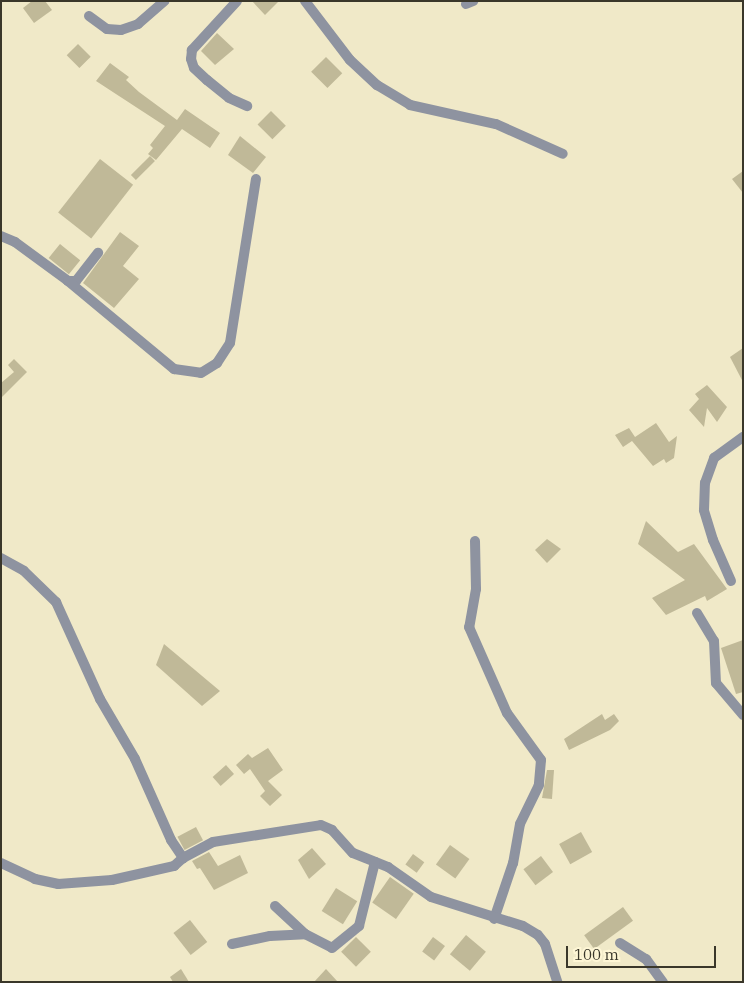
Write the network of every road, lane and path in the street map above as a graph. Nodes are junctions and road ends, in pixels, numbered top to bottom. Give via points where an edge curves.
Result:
1 (164, 1) edge
2 (237, 1) edge
3 (305, 1) edge
4 (89, 16) dead end
5 (247, 106) dead end
6 (563, 154) dead end
7 (256, 179) dead end
8 (1, 236) edge
9 (98, 253) dead end
10 (68, 281) junction
11 (743, 436) edge
12 (475, 541) dead end
13 (1, 558) edge
14 (731, 581) dead end
15 (697, 613) dead end
16 (743, 715) edge
17 (182, 858) junction
18 (375, 862) junction
19 (1, 863) edge
20 (275, 906) dead end
21 (494, 919) junction
22 (305, 934) junction
23 (232, 944) dead end
24 (620, 944) dead end
25 (557, 982) edge
26 (663, 982) edge

1 - 4 street via 138,24 121,30 107,29
2 - 5 street via 192,50 191,59 194,68 207,80 229,98
3 - 6 street via 350,60 377,85 410,105 496,124
7 - 10 street via 230,343 218,363 201,373 174,369
8 - 10 street via 15,242
9 - 10 street via 76,281
11 - 14 street via 714,458 705,483 704,510
12 - 21 street via 476,589 469,627 507,713 541,760 539,785 520,824 511,871
13 - 17 street via 24,571 56,602 100,699 135,759
15 - 16 street via 714,641 716,683
17 - 18 street via 213,842 242,835 321,825 332,830 353,853
17 - 19 street via 174,866 136,876 58,884 35,879
18 - 21 street via 388,867 432,898
18 - 22 street via 359,926 332,948
20 - 22 street
21 - 25 street via 523,926 538,935 545,944
22 - 23 street via 270,936
24 - 26 street via 646,959

